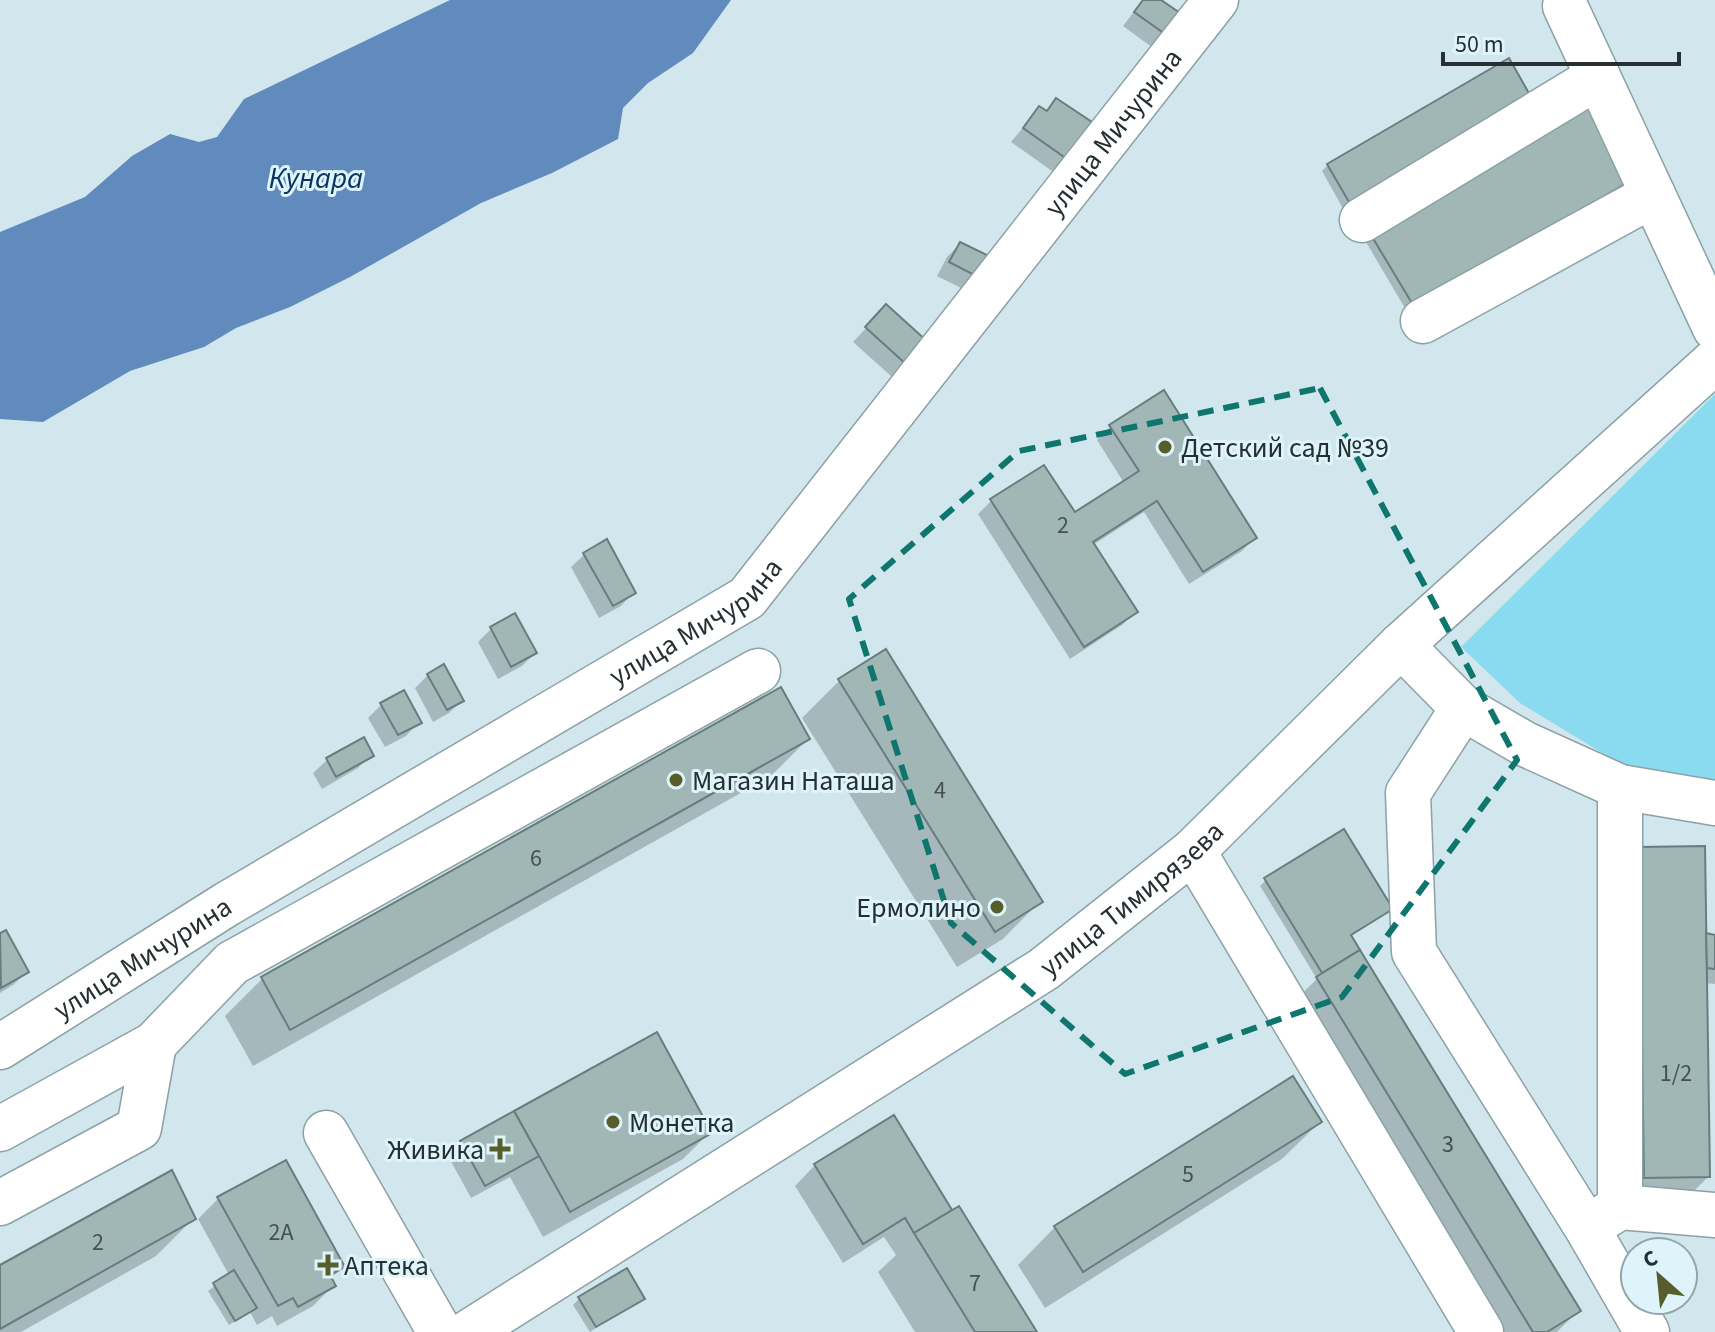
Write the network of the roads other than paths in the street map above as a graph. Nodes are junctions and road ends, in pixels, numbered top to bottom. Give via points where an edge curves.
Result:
1 (1216, 0) edge
2 (1565, 6) dead end
3 (1598, 77) junction
4 (1653, 195) junction
5 (1362, 220) dead end
6 (1423, 321) dead end
7 (1715, 328) edge
8 (1715, 361) edge
9 (1401, 645) junction
10 (758, 671) dead end
11 (1463, 708) junction
12 (1620, 787) junction
13 (1715, 803) edge
14 (1193, 851) junction
15 (154, 1044) junction
16 (0, 1047) edge
17 (0, 1129) edge
18 (326, 1133) dead end
19 (0, 1203) edge
20 (1715, 1215) edge
21 (1604, 1217) junction
22 (1636, 1328) edge
23 (465, 1331) edge
24 (1481, 1332) edge

1 - 16 street, улица Мичурина via 747,598 227,904
2 - 3 street
3 - 4 street
3 - 5 street
4 - 6 street
4 - 7 street
8 - 9 street, улица Тимирязева
9 - 11 street
9 - 14 street, улица Тимирязева
10 - 15 street via 232,963
11 - 12 street via 1525,744
11 - 21 street via 1408,793 1414,952
12 - 13 street
12 - 21 street
14 - 23 street, улица Тимирязева via 1044,969
14 - 24 street
15 - 17 street
15 - 19 street via 139,1128
18 - 23 street
20 - 21 street
21 - 22 street

